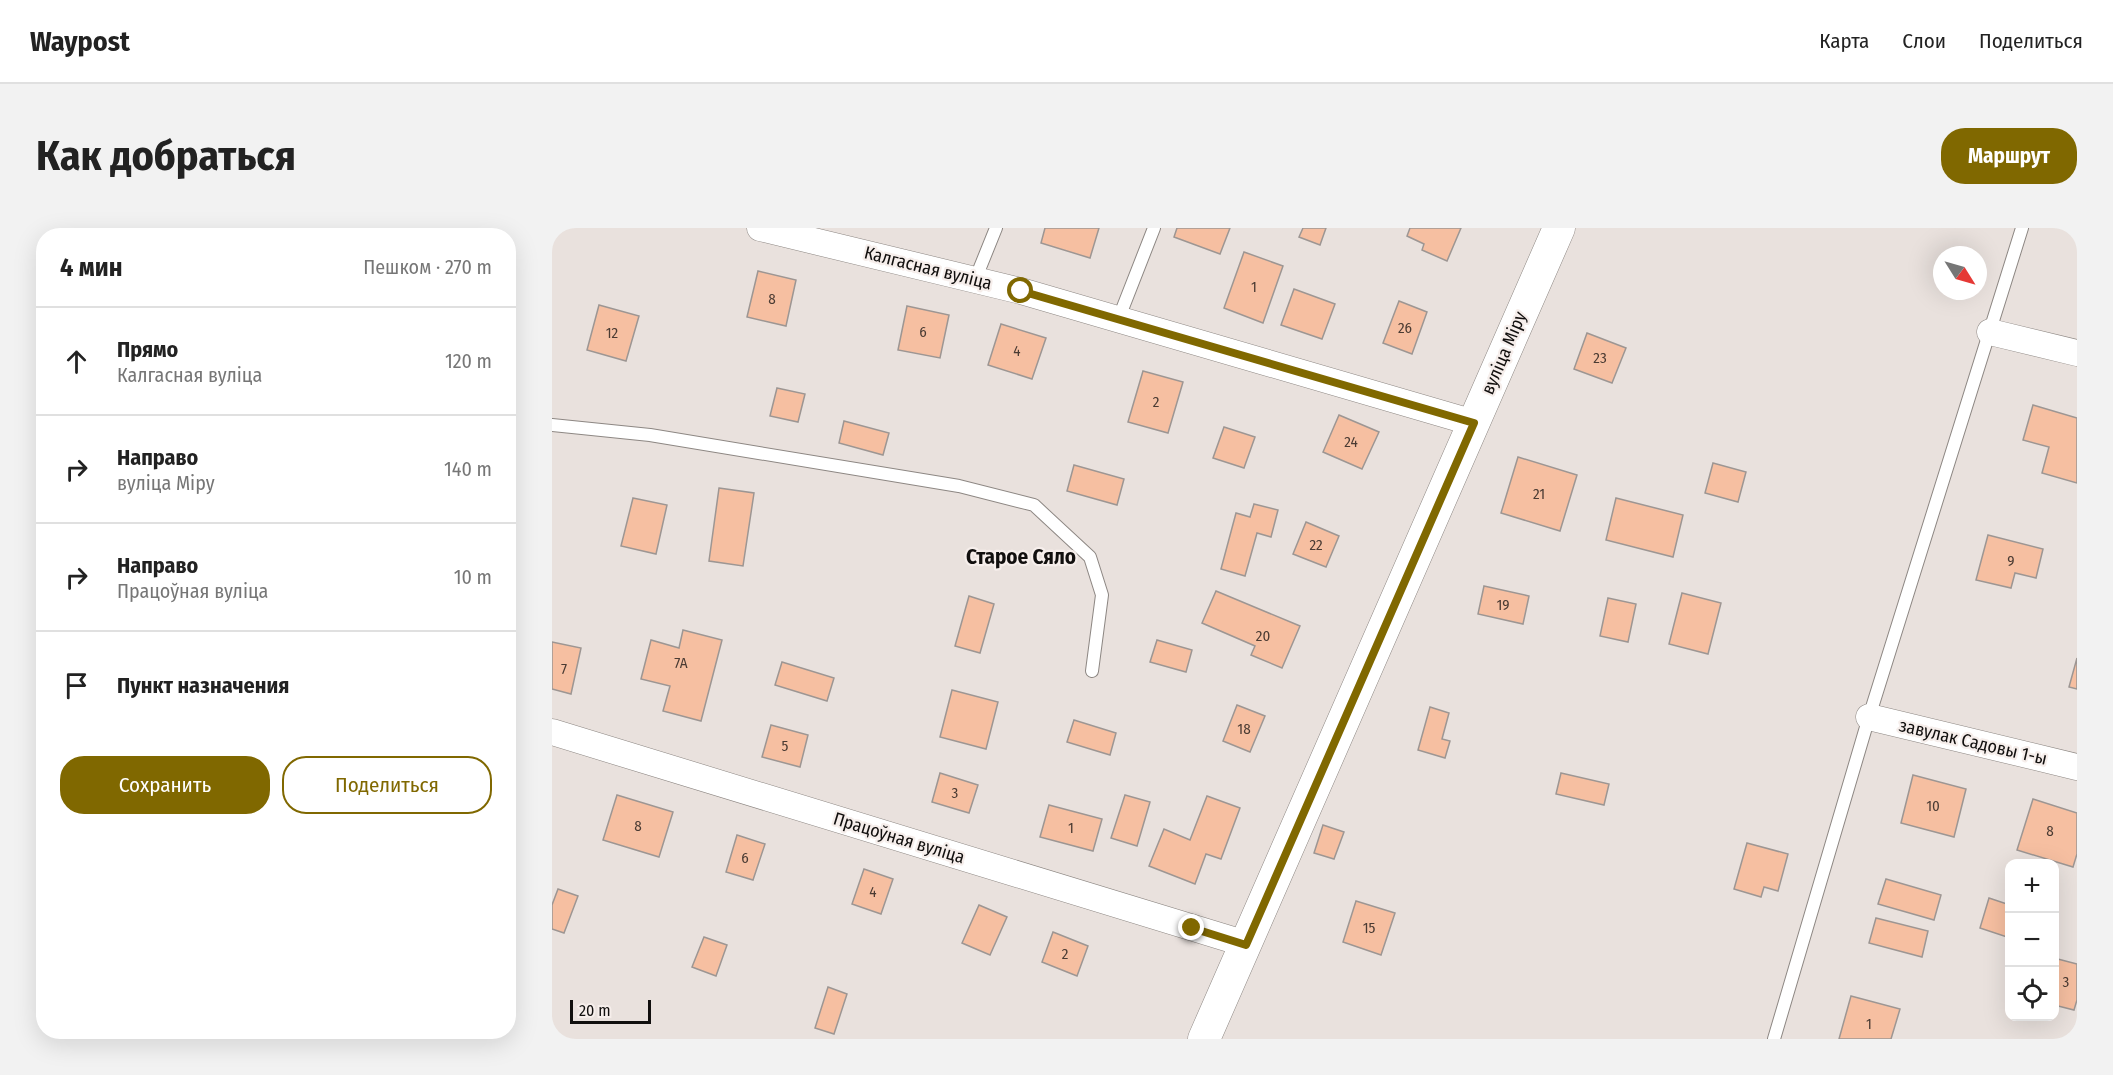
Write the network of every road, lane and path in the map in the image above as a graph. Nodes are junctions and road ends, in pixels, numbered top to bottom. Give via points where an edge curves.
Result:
1 (760, 228) edge
2 (996, 228) edge
3 (1154, 228) edge
4 (1559, 228) edge
5 (2022, 228) edge
6 (975, 280) junction
7 (1118, 320) junction
8 (1990, 332) junction
9 (2077, 353) edge
10 (1474, 423) junction
11 (552, 425) edge
12 (1092, 671) dead end
13 (1869, 717) junction
14 (552, 732) edge
15 (2077, 767) edge
16 (1246, 945) junction
17 (1204, 1039) edge
18 (1774, 1039) edge

1 - 6 street, Калгасная вуліца
2 - 6 lane
3 - 7 lane
4 - 10 street, вуліца Міру
5 - 8 lane
6 - 7 street, Калгасная вуліца
7 - 10 street, Калгасная вуліца
8 - 9 street
8 - 13 lane
10 - 16 street, вуліца Міру
11 - 12 lane via 650,435 947,484 1034,505 1090,557 1102,595
13 - 15 street, завулак Садовы 1-ы
13 - 18 lane
14 - 16 street, Працоўная вуліца
16 - 17 street, вуліца Міру

